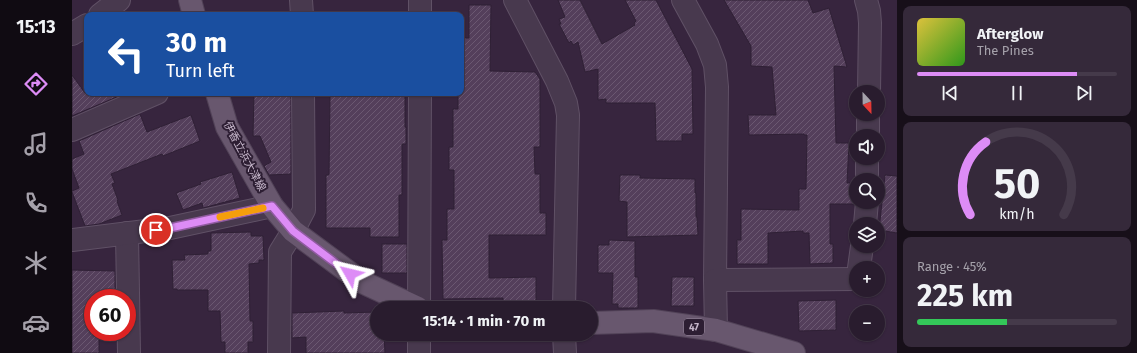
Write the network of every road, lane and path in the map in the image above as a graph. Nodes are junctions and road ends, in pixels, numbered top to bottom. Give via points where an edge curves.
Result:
1 (119, 0) edge
2 (190, 0) edge
3 (301, 0) edge
4 (420, 0) edge
5 (515, 0) edge
6 (683, 0) edge
7 (866, 0) edge
8 (104, 12) edge
9 (193, 12) edge
10 (302, 12) edge
11 (420, 12) edge
12 (84, 27) edge
13 (72, 34) edge
14 (868, 85) edge
15 (150, 96) edge
16 (218, 96) edge
17 (303, 96) edge
18 (420, 96) edge
19 (72, 130) edge
20 (272, 206) junction
21 (293, 231) junction
22 (128, 233) junction
23 (72, 240) edge
24 (849, 279) edge
25 (714, 280) junction
26 (403, 301) edge
27 (418, 301) edge
28 (564, 301) edge
29 (598, 323) edge
30 (716, 330) junction
31 (419, 341) edge
32 (564, 341) edge
33 (129, 353) edge
34 (279, 353) edge
35 (419, 353) edge
36 (565, 353) edge
37 (794, 353) edge

1 - 8 street
2 - 9 main road
3 - 10 street
4 - 11 street
5 - 28 street via 557,81 568,115
6 - 25 street via 704,38 715,65 717,87
7 - 14 street via 870,23
12 - 13 street
15 - 19 street
16 - 20 main road, 伊香立浜大津線 via 228,127
17 - 21 street via 304,210
18 - 27 street
20 - 21 main road, 伊香立浜大津線
20 - 22 street via 170,228
21 - 26 main road, 伊香立浜大津線 via 362,282
21 - 34 street via 280,252
22 - 23 street
22 - 33 street
24 - 25 street
25 - 30 street
29 - 30 main road, 47 via 653,321
30 - 37 main road, 47
31 - 35 street
32 - 36 street

